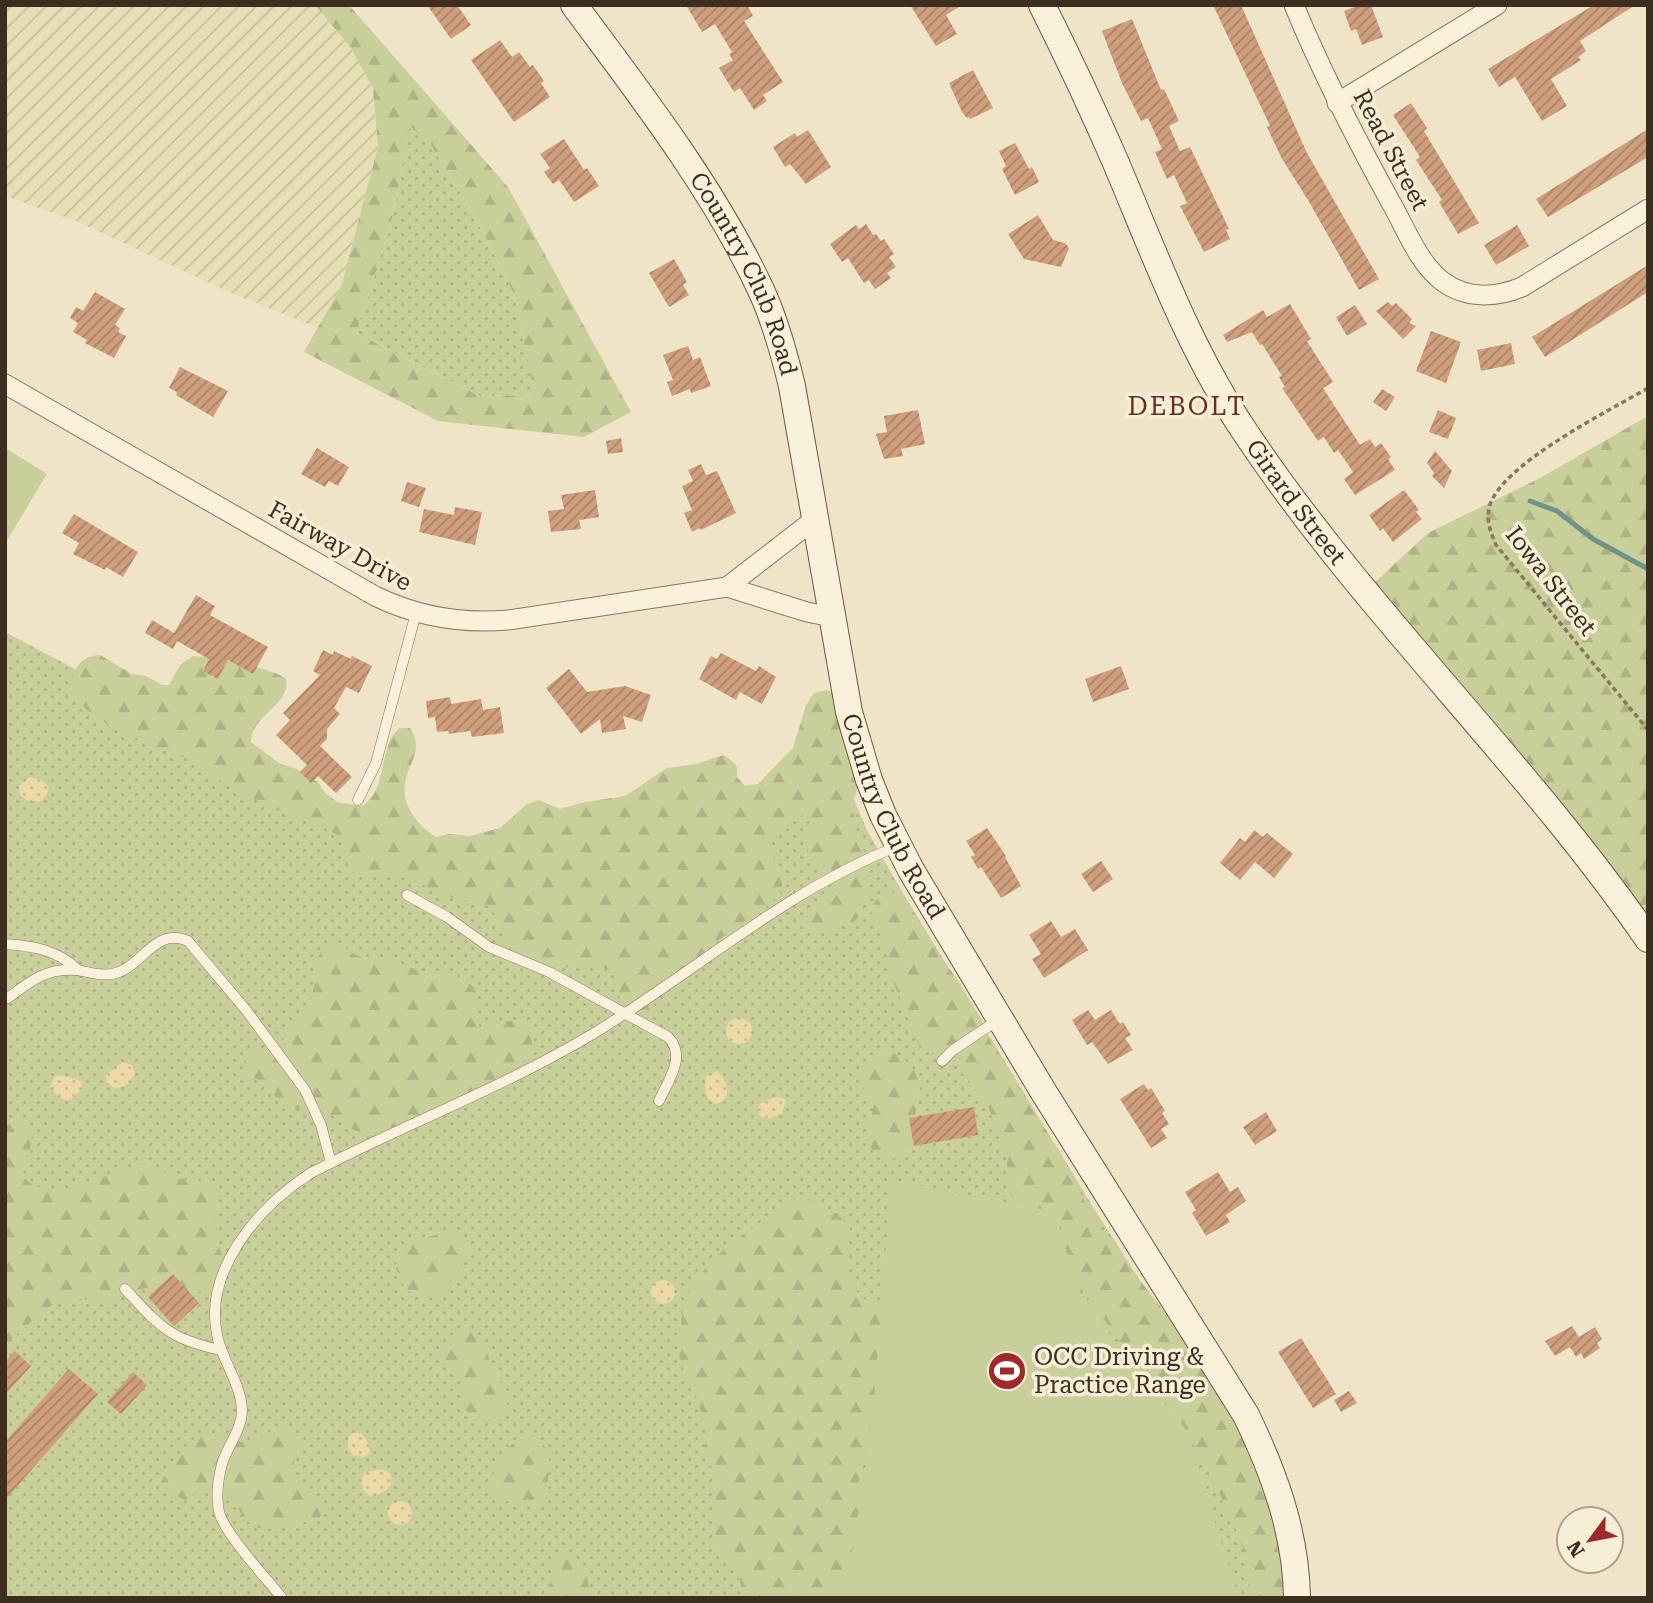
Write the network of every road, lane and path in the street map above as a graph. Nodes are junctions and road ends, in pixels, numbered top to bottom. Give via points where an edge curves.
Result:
1 (574, 5) edge
2 (1042, 5) edge
3 (1294, 5) edge
4 (1497, 5) edge
5 (1337, 103) junction
6 (1648, 209) edge
7 (5, 384) edge
8 (1648, 388) edge
9 (815, 519) junction
10 (727, 587) junction
11 (416, 613) junction
12 (832, 617) junction
13 (1648, 730) edge
14 (358, 800) dead end
15 (898, 846) junction
16 (407, 895) dead end
17 (1648, 939) edge
18 (5, 944) edge
19 (78, 970) junction
20 (8, 998) dead end
21 (625, 1014) junction
22 (999, 1019) junction
23 (942, 1061) dead end
24 (659, 1101) dead end
25 (331, 1163) junction
26 (124, 1289) dead end
27 (221, 1350) junction
28 (282, 1598) edge
29 (1297, 1598) edge

1 - 9 street, Country Club Road via 663,126 734,237 762,291 792,386
2 - 17 street, Girard Street via 1187,331 1244,431 1328,547 1532,788
3 - 5 street, Read Street
4 - 5 street
5 - 6 street, Read Street via 1420,255 1443,281 1472,294 1493,296 1522,287
7 - 11 street, Fairway Drive via 375,596
8 - 13 path, Iowa Street via 1518,468 1497,491 1488,524 1496,545
9 - 10 street, Fairway Drive
9 - 12 street, Country Club Road
10 - 11 street, Fairway Drive via 508,620 480,622
10 - 12 street, Fairway Drive
11 - 14 lane via 376,763
12 - 15 street, Country Club Road via 857,745
15 - 21 lane via 797,896
15 - 22 street, Country Club Road
16 - 21 lane via 489,947 549,972
18 - 19 lane via 62,956
19 - 20 lane via 41,976
19 - 25 lane via 101,975 120,972 158,942 176,937 188,941 305,1090
21 - 24 lane via 668,1037 677,1051 676,1065
21 - 25 lane via 536,1066
22 - 23 lane
22 - 29 street, Country Club Road via 1246,1415 1279,1492
25 - 27 lane via 279,1196 252,1223 236,1249 217,1298 215,1323
26 - 27 lane via 172,1335
27 - 28 lane via 242,1410 218,1482 219,1510

